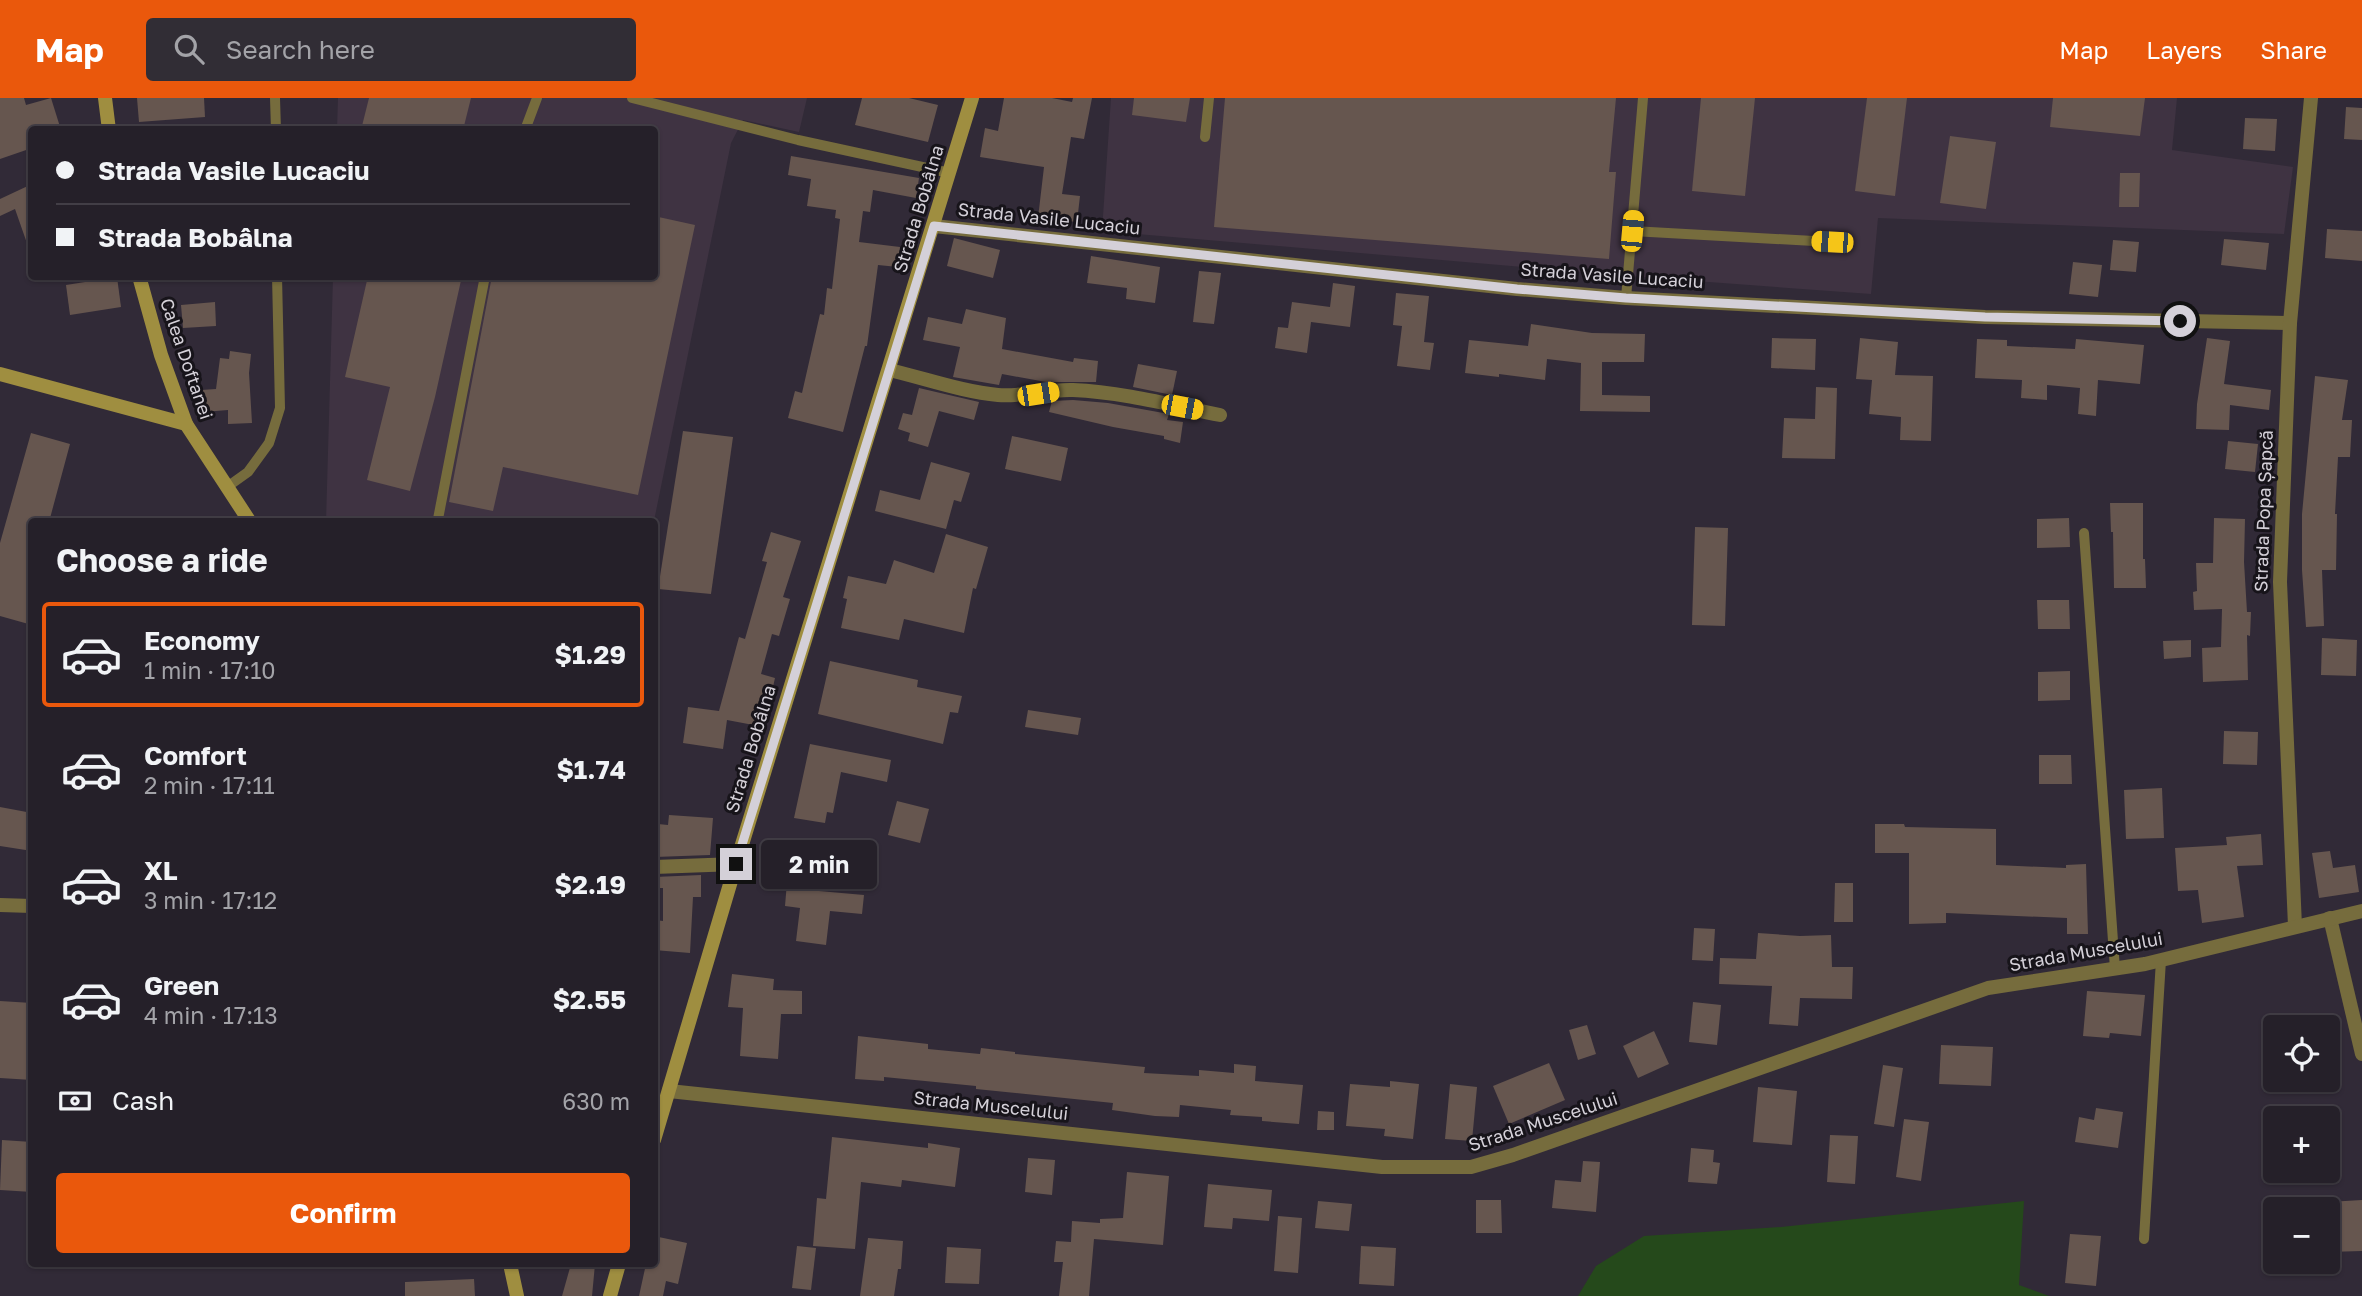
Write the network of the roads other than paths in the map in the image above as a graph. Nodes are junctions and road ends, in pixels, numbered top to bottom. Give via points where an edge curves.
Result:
1 (105, 98) edge
2 (275, 98) edge
3 (537, 98) edge
4 (632, 98) edge
5 (972, 98) edge
6 (1209, 98) edge
7 (1643, 98) edge
8 (2311, 98) edge
9 (108, 126) edge
10 (276, 126) edge
11 (526, 126) edge
12 (1205, 137) dead end
13 (950, 173) junction
14 (934, 226) junction
15 (1632, 231) junction
16 (1832, 242) dead end
17 (140, 280) edge
18 (277, 280) edge
19 (484, 280) edge
20 (1626, 298) junction
21 (2290, 323) junction
22 (889, 370) junction
23 (0, 374) edge
24 (1220, 415) dead end
25 (186, 424) junction
26 (227, 487) junction
27 (247, 518) edge
28 (438, 518) edge
29 (2084, 533) dead end
30 (736, 864) junction
31 (658, 867) edge
32 (0, 905) edge
33 (28, 906) edge
34 (2362, 911) edge
35 (2330, 918) junction
36 (2295, 926) junction
37 (2161, 960) junction
38 (2115, 969) junction
39 (2362, 1054) edge
40 (669, 1091) junction
41 (658, 1127) edge
42 (2144, 1239) dead end
43 (511, 1267) edge
44 (618, 1267) edge
45 (517, 1296) edge
46 (610, 1296) edge

1 - 9 main road
2 - 10 lane
3 - 11 lane
4 - 13 lane
5 - 13 main road, Strada Bobâlna
6 - 12 lane
7 - 15 lane
8 - 21 street, Strada Popa Șapcă
13 - 14 main road, Strada Bobâlna
14 - 20 street, Strada Vasile Lucaciu
14 - 22 main road, Strada Bobâlna
15 - 16 lane
15 - 20 lane
17 - 25 main road, Calea Doftanei
18 - 26 lane via 280,408 269,443 248,472
19 - 28 lane
20 - 21 street, Strada Vasile Lucaciu via 1985,317
21 - 36 street, Strada Popa Șapcă via 2280,582
22 - 24 street via 996,395 1092,391
22 - 30 main road, Strada Bobâlna
23 - 25 main road
25 - 26 main road, Calea Doftanei
26 - 27 main road, Calea Doftanei
29 - 38 lane
30 - 31 street
30 - 40 main road, Strada Bobâlna
32 - 33 street
34 - 35 street, Strada Muscelului
35 - 36 street, Strada Muscelului
35 - 39 street
36 - 37 street, Strada Muscelului
37 - 38 street, Strada Muscelului
37 - 42 lane
38 - 40 street, Strada Muscelului via 1988,988 1471,1167 1382,1167
40 - 41 main road, Strada Bobâlna
43 - 45 main road
44 - 46 main road

